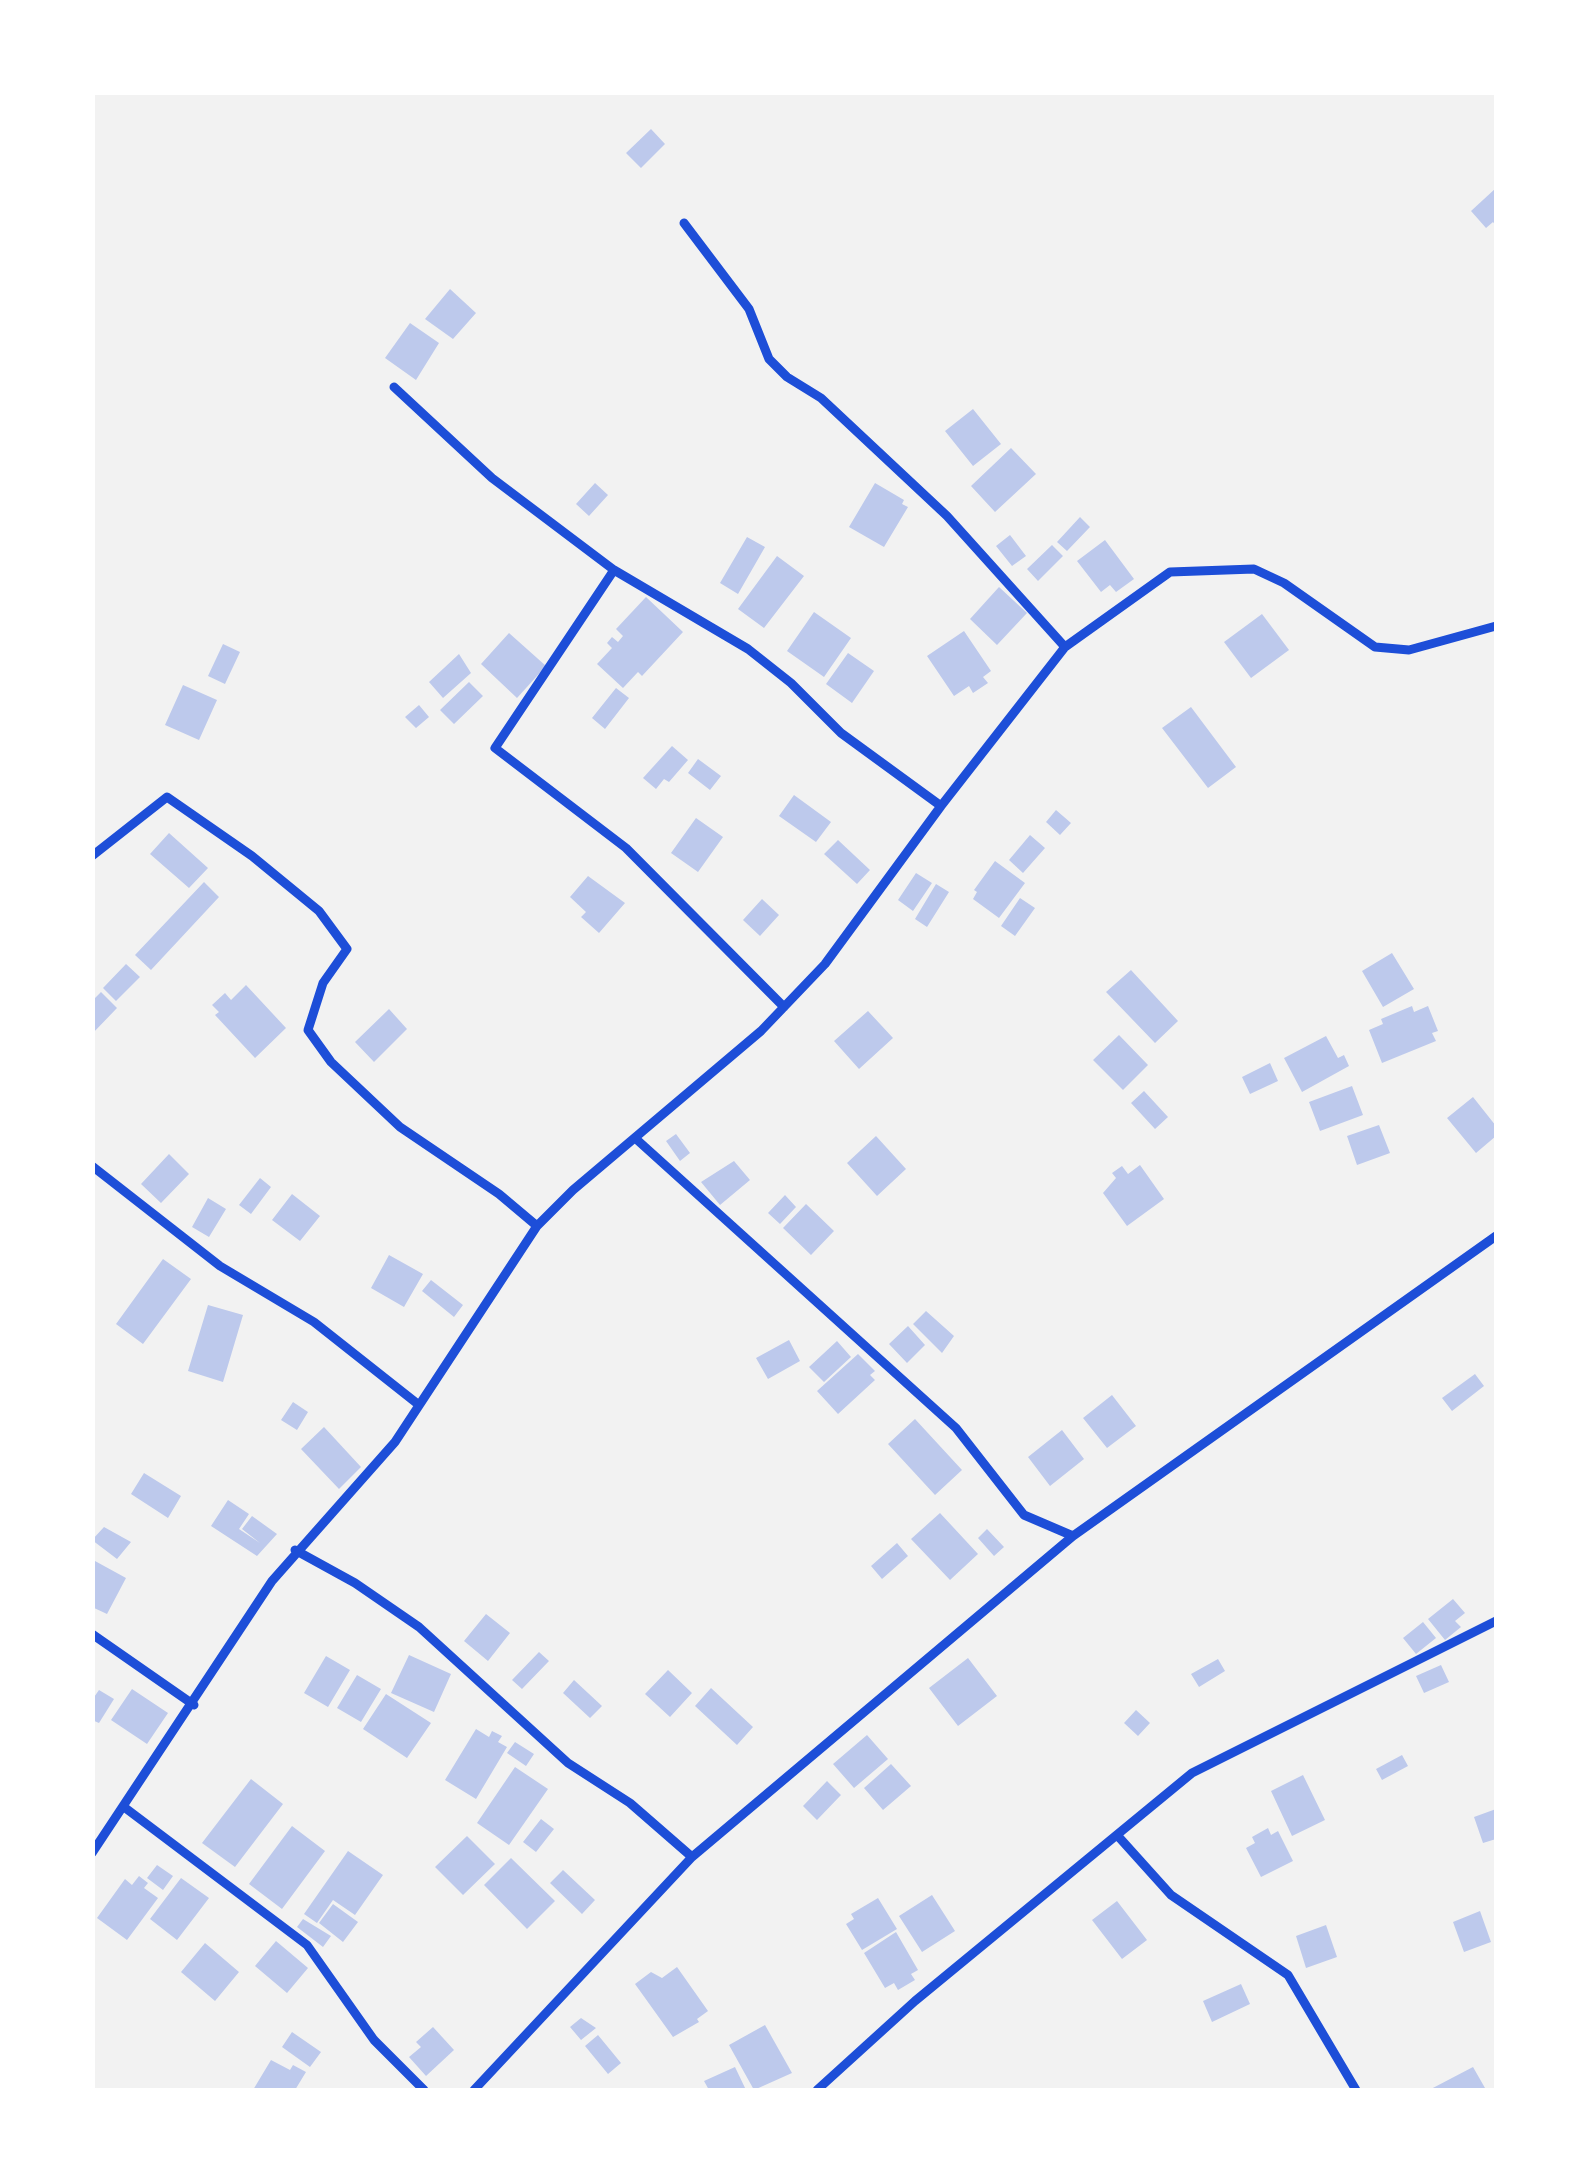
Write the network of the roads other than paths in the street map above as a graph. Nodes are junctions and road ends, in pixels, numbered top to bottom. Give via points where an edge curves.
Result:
1 (684, 223) dead end
2 (394, 387) dead end
3 (614, 570) junction
4 (1496, 626) edge
5 (1065, 647) junction
6 (942, 806) junction
7 (92, 856) edge
8 (784, 1007) junction
9 (635, 1138) junction
10 (92, 1166) edge
11 (537, 1226) junction
12 (1496, 1236) edge
13 (419, 1406) junction
14 (1073, 1536) junction
15 (294, 1550) junction
16 (1496, 1621) edge
17 (92, 1634) edge
18 (194, 1705) junction
19 (124, 1807) junction
20 (1116, 1834) junction
21 (92, 1854) edge
22 (692, 1858) junction
23 (424, 2090) edge
24 (474, 2090) edge
25 (817, 2090) edge
26 (1356, 2090) edge

1 - 5 street via 749,309 769,359 821,398 947,516
2 - 3 street via 492,478
3 - 6 street via 748,649 841,733
3 - 8 street via 495,748 626,848
4 - 5 street via 1409,650 1375,648 1269,576 1196,568 1170,572
5 - 6 street
6 - 8 street via 825,964
7 - 11 street via 168,797 319,911 347,949 324,983 308,1030 400,1127
8 - 9 street via 734,1059
9 - 11 street
9 - 14 street via 956,1428 1024,1515
10 - 13 street via 220,1266 314,1322
11 - 13 street
12 - 14 street
13 - 15 street
14 - 22 street
15 - 18 street
15 - 22 street via 419,1627 568,1763 630,1803
16 - 20 street via 1192,1773
17 - 18 street
18 - 19 street
19 - 21 street
19 - 23 street via 306,1945 374,2040
20 - 25 street
20 - 26 street via 1171,1895 1288,1974
22 - 24 street

